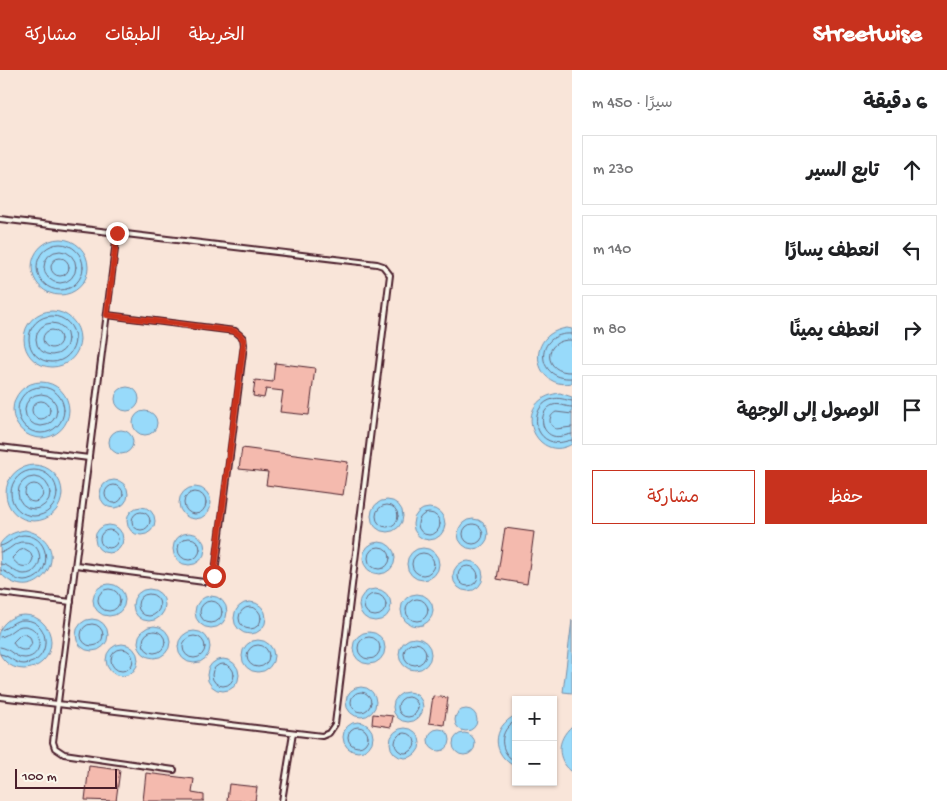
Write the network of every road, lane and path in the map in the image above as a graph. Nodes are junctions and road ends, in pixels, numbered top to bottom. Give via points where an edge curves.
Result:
1 (0, 219) edge
2 (117, 233) junction
3 (107, 315) junction
4 (0, 447) edge
5 (89, 458) junction
6 (76, 565) junction
7 (0, 593) edge
8 (71, 602) junction
9 (0, 697) edge
10 (58, 704) junction
11 (293, 733) junction
12 (174, 770) dead end
13 (282, 801) edge

1 - 2 lane
2 - 3 lane
2 - 11 lane via 377,264 390,274 335,724 326,735
3 - 5 lane
3 - 6 lane via 234,331 242,338 243,354 212,578 204,582
4 - 5 lane
5 - 6 lane
6 - 8 lane
7 - 8 lane
8 - 10 lane
9 - 10 lane
10 - 11 lane
10 - 12 lane via 54,742 60,753
11 - 13 lane

